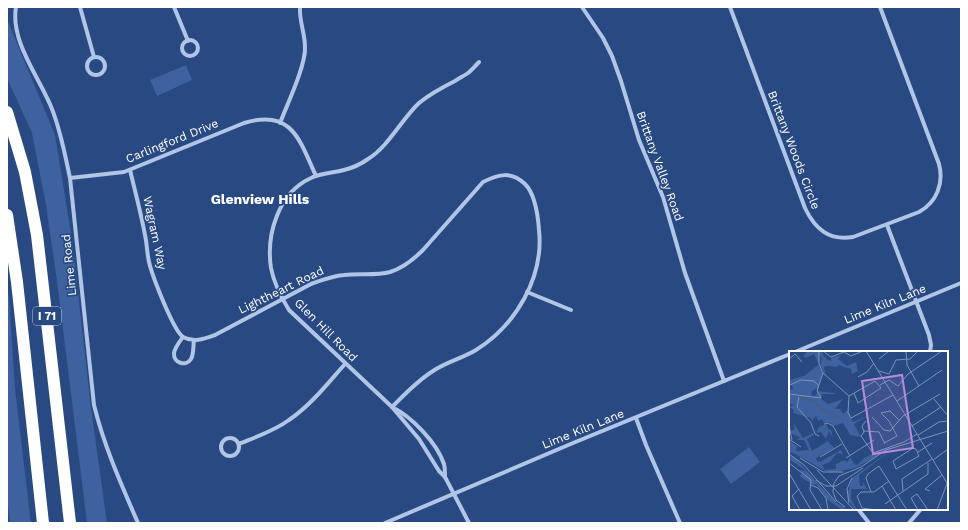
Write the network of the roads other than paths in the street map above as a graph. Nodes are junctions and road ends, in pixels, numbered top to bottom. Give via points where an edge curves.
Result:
1 (16, 7) edge
2 (80, 7) edge
3 (174, 7) edge
4 (300, 7) edge
5 (582, 7) edge
6 (730, 7) edge
7 (880, 7) edge
8 (188, 40) dead end
9 (94, 57) junction
10 (479, 62) dead end
11 (7, 112) edge
12 (280, 123) junction
13 (130, 170) junction
14 (316, 176) junction
15 (70, 178) junction
16 (7, 215) edge
17 (887, 225) junction
18 (961, 283) edge
19 (527, 292) junction
20 (283, 300) junction
21 (916, 302) junction
22 (571, 310) dead end
23 (183, 337) junction
24 (194, 340) junction
25 (797, 351) edge
26 (930, 351) edge
27 (789, 354) edge
28 (345, 364) junction
29 (724, 381) junction
30 (392, 407) junction
31 (636, 418) junction
32 (418, 426) junction
33 (412, 432) junction
34 (239, 444) junction
35 (438, 453) junction
36 (431, 457) junction
37 (445, 477) junction
38 (453, 493) junction
39 (859, 510) edge
40 (920, 510) edge
41 (43, 523) edge
42 (70, 523) edge
43 (138, 523) edge
44 (385, 523) edge
45 (469, 523) edge
46 (680, 523) edge
47 (869, 523) edge
48 (909, 523) edge

1 - 15 street, Lime Road via 18,39 52,108
2 - 9 street
3 - 8 street
4 - 12 street via 305,55
5 - 29 street, Brittany Valley Road via 612,56 639,140 663,197 685,273
6 - 17 street, Brittany Woods Circle via 811,220 826,233 844,238
7 - 17 street, Brittany Woods Circle via 939,164 941,179 937,194 927,207
9 - 9 street via 89,60 87,69 93,75 98,75 105,65 100,58
10 - 14 street, Glen Hill Road via 468,74 420,103 370,158 344,170
11 - 42 highway, I 71 via 25,172 37,236
12 - 13 street, Carlingford Drive via 274,120 253,120
12 - 14 street via 299,138
13 - 15 street, Carlingford Drive
13 - 23 street, Wagram Way via 154,279 174,324
14 - 20 street, Glen Hill Road via 290,194 278,213 273,228 270,243 271,270
15 - 43 street, Lime Road via 94,405 108,452
16 - 41 highway, I 71 via 18,290
17 - 21 street
18 - 21 street, Lime Kiln Lane
19 - 20 street, Lightheart Road via 538,260 539,227 530,192 515,177 508,175 484,182 424,250 401,267 378,274 325,278
19 - 22 street
19 - 30 street via 510,321 497,334 474,351 434,370 412,386
20 - 24 street, Lightheart Road via 204,339
20 - 28 street, Glen Hill Road via 294,316
21 - 25 street, Lime Kiln Lane
21 - 26 street via 929,335
23 - 24 street, Lightheart Road
23 - 24 street via 174,355 176,360 182,363 192,358
27 - 29 street, Lime Kiln Lane
28 - 30 street, Glen Hill Road
28 - 34 street via 303,410 272,430
29 - 31 street, Lime Kiln Lane
30 - 32 street, Glen Hill Road
30 - 33 street, Glen Hill Road
31 - 38 street, Lime Kiln Lane
31 - 46 street
32 - 33 street
32 - 35 street, Glen Hill Road
33 - 36 street, Glen Hill Road
34 - 34 street via 235,439 229,438 223,441 221,450 227,456 233,456 239,450
35 - 36 street
35 - 37 street, Glen Hill Road via 444,465
36 - 37 street, Glen Hill Road
37 - 38 street, Glen Hill Road
38 - 44 street, Lime Kiln Lane
38 - 45 street, Glen Hill Road
39 - 47 street
40 - 48 street

